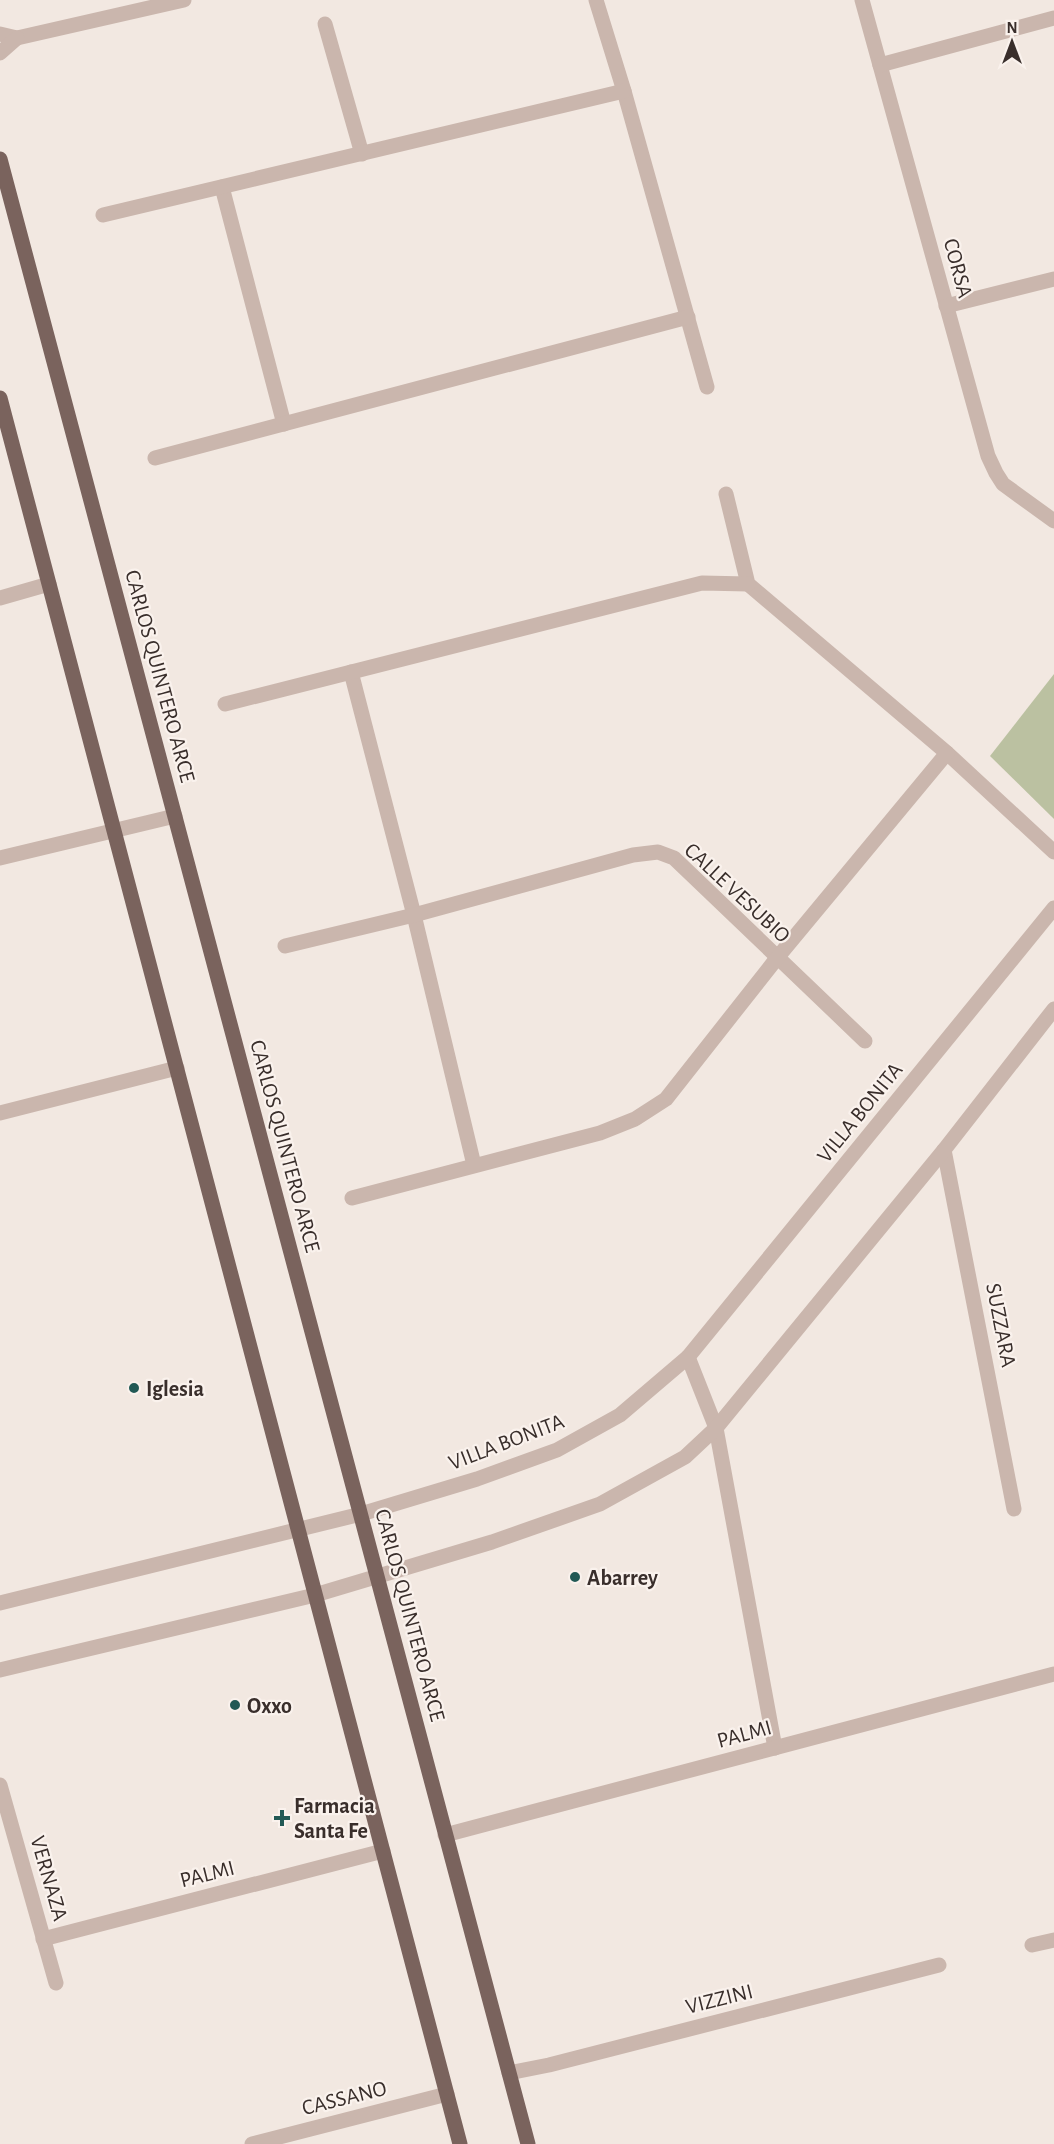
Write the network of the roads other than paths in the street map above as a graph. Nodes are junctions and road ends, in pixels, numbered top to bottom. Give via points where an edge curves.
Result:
1 (184, 0) edge
2 (596, 0) edge
3 (862, 0) edge
4 (1054, 18) edge
5 (325, 24) dead end
6 (0, 34) edge
7 (17, 38) junction
8 (0, 53) edge
9 (880, 65) junction
10 (624, 92) junction
11 (362, 154) junction
12 (0, 159) edge
13 (222, 187) junction
14 (103, 215) dead end
15 (1054, 279) edge
16 (946, 306) junction
17 (688, 317) junction
18 (707, 387) dead end
19 (0, 398) edge
20 (284, 424) junction
21 (155, 459) dead end
22 (726, 494) dead end
23 (1054, 521) edge
24 (49, 584) junction
25 (748, 584) junction
26 (0, 598) edge
27 (351, 672) junction
28 (225, 704) dead end
29 (947, 753) junction
30 (175, 816) junction
31 (114, 831) junction
32 (1054, 852) edge
33 (0, 858) edge
34 (1054, 908) edge
35 (414, 915) junction
36 (285, 946) dead end
37 (777, 958) junction
38 (1054, 1010) edge
39 (865, 1041) dead end
40 (177, 1068) junction
41 (0, 1113) edge
42 (944, 1150) junction
43 (474, 1164) junction
44 (352, 1198) dead end
45 (688, 1357) junction
46 (716, 1428) junction
47 (1014, 1509) dead end
48 (361, 1514) junction
49 (298, 1530) junction
50 (378, 1578) junction
51 (315, 1595) junction
52 (0, 1603) edge
53 (0, 1670) edge
54 (1054, 1674) edge
55 (775, 1748) junction
56 (0, 1785) edge
57 (445, 1835) junction
58 (383, 1851) junction
59 (43, 1939) junction
60 (1054, 1940) edge
61 (1032, 1945) dead end
62 (939, 1965) dead end
63 (56, 1983) dead end
64 (509, 2073) junction
65 (447, 2094) junction
66 (252, 2144) edge
67 (460, 2144) edge
68 (528, 2144) edge

1 - 7 street
2 - 10 street
3 - 9 street, CORSA
4 - 9 street
5 - 11 street
6 - 7 street
7 - 8 street
9 - 16 street, CORSA
10 - 11 street
10 - 17 street
11 - 13 street
12 - 30 main road, CARLOS QUINTERO ARCE
13 - 14 street
13 - 20 street
15 - 16 street
16 - 23 street, CORSA via 996,473 1010,490
17 - 18 street
17 - 20 street
19 - 24 main road
20 - 21 street
22 - 25 street
24 - 26 street
24 - 31 main road
25 - 27 street via 702,583
25 - 29 street
27 - 28 street
27 - 35 street
29 - 32 street
29 - 37 street
30 - 31 street
30 - 48 main road, CARLOS QUINTERO ARCE
31 - 33 street
31 - 40 main road
34 - 45 street, VILLA BONITA
35 - 36 street, CALLE VESUBIO
35 - 37 street, CALLE VESUBIO via 633,855 658,852 674,858
35 - 43 street
37 - 39 street, CALLE VESUBIO
37 - 43 street via 666,1099 635,1119 600,1133
38 - 42 street
40 - 41 street
40 - 49 main road
42 - 46 street
42 - 47 street, SUZZARA
43 - 44 street
45 - 46 street
45 - 48 street, VILLA BONITA via 620,1415 557,1450
46 - 50 street via 685,1456 600,1504
46 - 55 street
48 - 49 street, VILLA BONITA
48 - 50 main road, CARLOS QUINTERO ARCE
49 - 51 main road
49 - 52 street, VILLA BONITA
50 - 51 street
50 - 57 main road, CARLOS QUINTERO ARCE
51 - 53 street
51 - 58 main road
54 - 55 street, PALMI
55 - 57 street, PALMI
56 - 59 street, VERNAZA
57 - 64 main road, CARLOS QUINTERO ARCE
58 - 59 street, PALMI
58 - 65 main road
59 - 63 street, VERNAZA
60 - 61 street
62 - 64 street, VIZZINI
64 - 68 main road, CARLOS QUINTERO ARCE
65 - 66 street, CASSANO
65 - 67 main road

